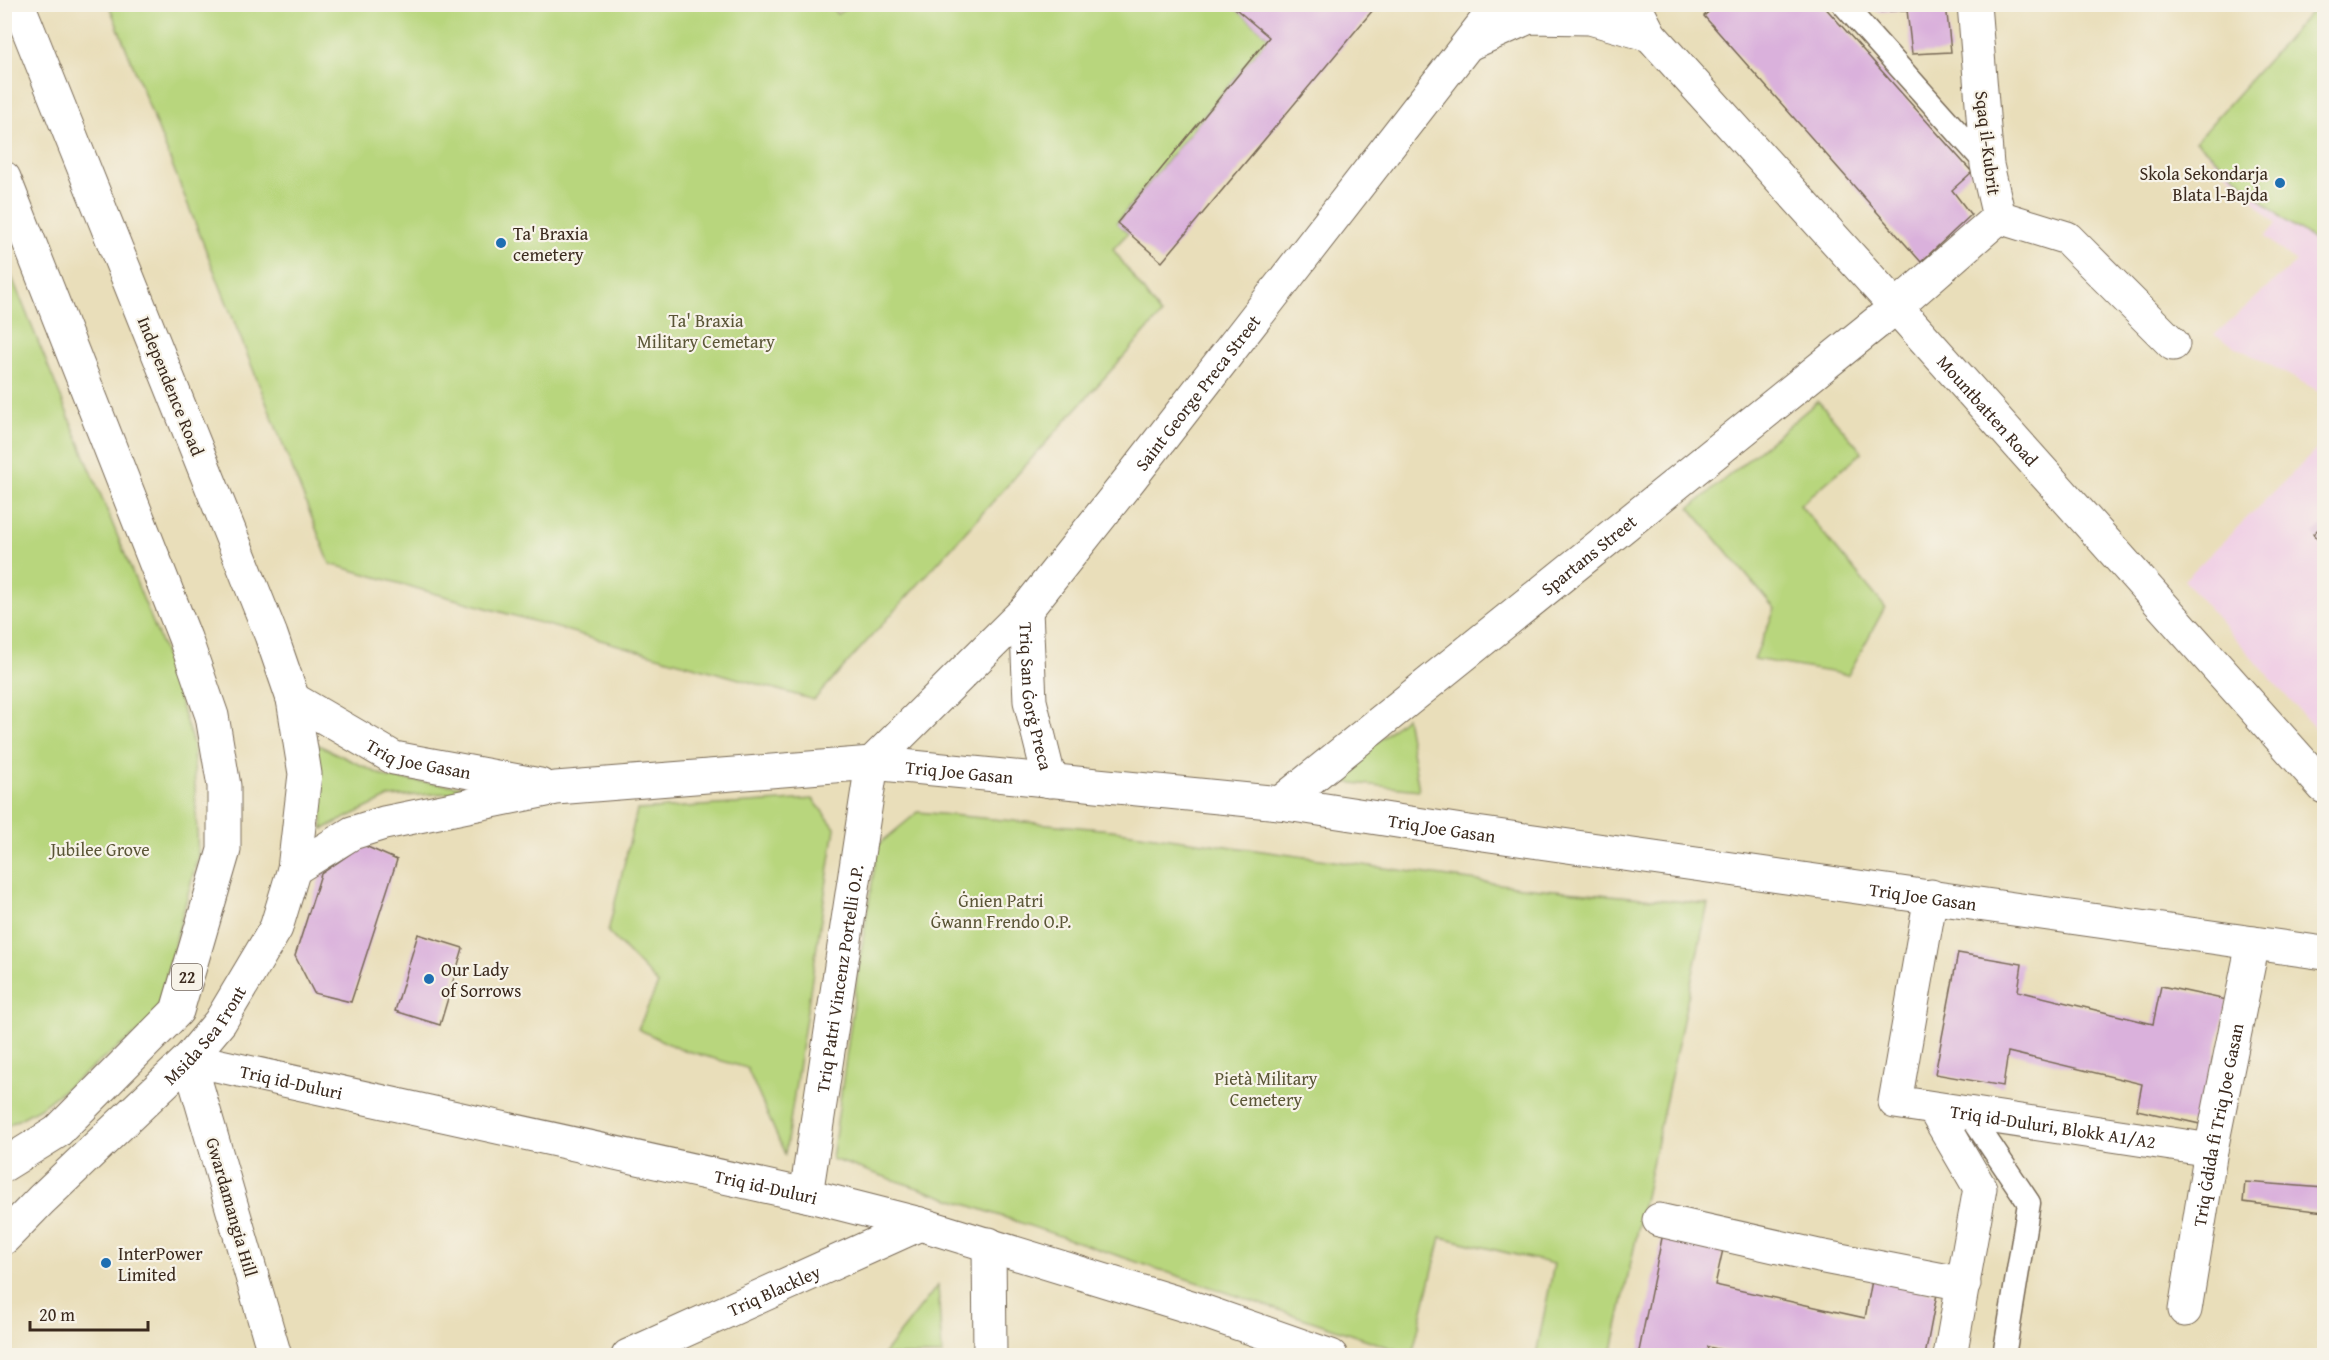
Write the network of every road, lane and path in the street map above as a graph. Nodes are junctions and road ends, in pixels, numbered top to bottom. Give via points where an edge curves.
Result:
1 (18, 4) edge
2 (1498, 4) edge
3 (1634, 4) edge
4 (1843, 4) edge
5 (1974, 4) edge
6 (1650, 35) junction
7 (1470, 43) junction
8 (1987, 165) junction
9 (4, 178) edge
10 (1999, 217) junction
11 (1896, 307) junction
12 (2174, 344) dead end
13 (1026, 610) junction
14 (293, 699) junction
15 (872, 763) junction
16 (304, 774) joint
17 (1050, 781) junction
18 (2325, 787) edge
19 (556, 788) junction
20 (1280, 803) junction
21 (294, 869) junction
22 (1931, 896) junction
23 (2253, 943) junction
24 (2325, 953) edge
25 (189, 1059) junction
26 (1934, 1109) junction
27 (1970, 1115) junction
28 (2211, 1150) junction
29 (4, 1165) edge
30 (806, 1195) junction
31 (1659, 1220) dead end
32 (920, 1224) junction
33 (4, 1238) edge
34 (989, 1244) junction
35 (1964, 1284) junction
36 (2185, 1310) dead end
37 (275, 1356) edge
38 (628, 1356) edge
39 (990, 1356) edge
40 (1331, 1356) edge
41 (1950, 1356) edge
42 (2004, 1356) edge

1 - 14 main road, Independence Road via 271,635
2 - 7 main road, Saint George Preca Street
3 - 6 main road, Mountbatten Road
4 - 8 lane
5 - 8 main road, Sqaq il-Kubrit
6 - 7 main road via 1590,18 1529,17
6 - 11 main road, Mountbatten Road
7 - 13 main road, Saint George Preca Street
8 - 10 main road, Sqaq il-Kubrit
9 - 29 main road, Msida Sea Front / 22 via 181,627 212,716 224,786 224,850 177,1011 57,1132
10 - 11 main road, Sqaq il-Kubrit
10 - 12 main road via 2067,238
11 - 18 main road, Mountbatten Road
11 - 20 main road, Spartans Street
13 - 15 main road, Saint George Preca Street
13 - 17 main road, Triq San Ġorġ Preca via 1030,701
14 - 16 main road, Independence Road
14 - 19 main road, Triq Joe Gasan via 394,758
15 - 17 main road, Triq Joe Gasan
15 - 19 main road, Triq Joe Gasan
15 - 30 main road, Triq Patri Vincenz Portelli O.P.
16 - 21 main road, Msida Sea Front
17 - 20 main road, Triq Joe Gasan
19 - 21 main road, Triq Joe Gasan via 373,826 352,833
20 - 22 main road, Triq Joe Gasan
21 - 25 main road, Msida Sea Front via 276,928 220,1022
22 - 23 main road, Triq Joe Gasan
22 - 26 main road, Triq id-Duluri, Blokk A1/A2 via 1895,1102
23 - 24 main road, Triq Joe Gasan
23 - 28 main road, Triq Ġdida fi Triq Joe Gasan
25 - 30 main road, Triq id-Duluri
25 - 33 main road, Msida Sea Front
25 - 37 main road, Gwardamangia Hill
26 - 27 main road, Triq id-Duluri, Blokk A1/A2
26 - 35 main road via 1980,1188
27 - 28 main road, Triq id-Duluri, Blokk A1/A2
27 - 42 lane via 2029,1203
28 - 36 main road, Triq Ġdida fi Triq Joe Gasan
30 - 32 main road, Triq id-Duluri
31 - 35 main road
32 - 34 main road, Triq id-Duluri
32 - 38 main road, Triq Blackley
34 - 39 main road
34 - 40 main road, Triq id-Duluri via 1191,1306
35 - 41 main road

